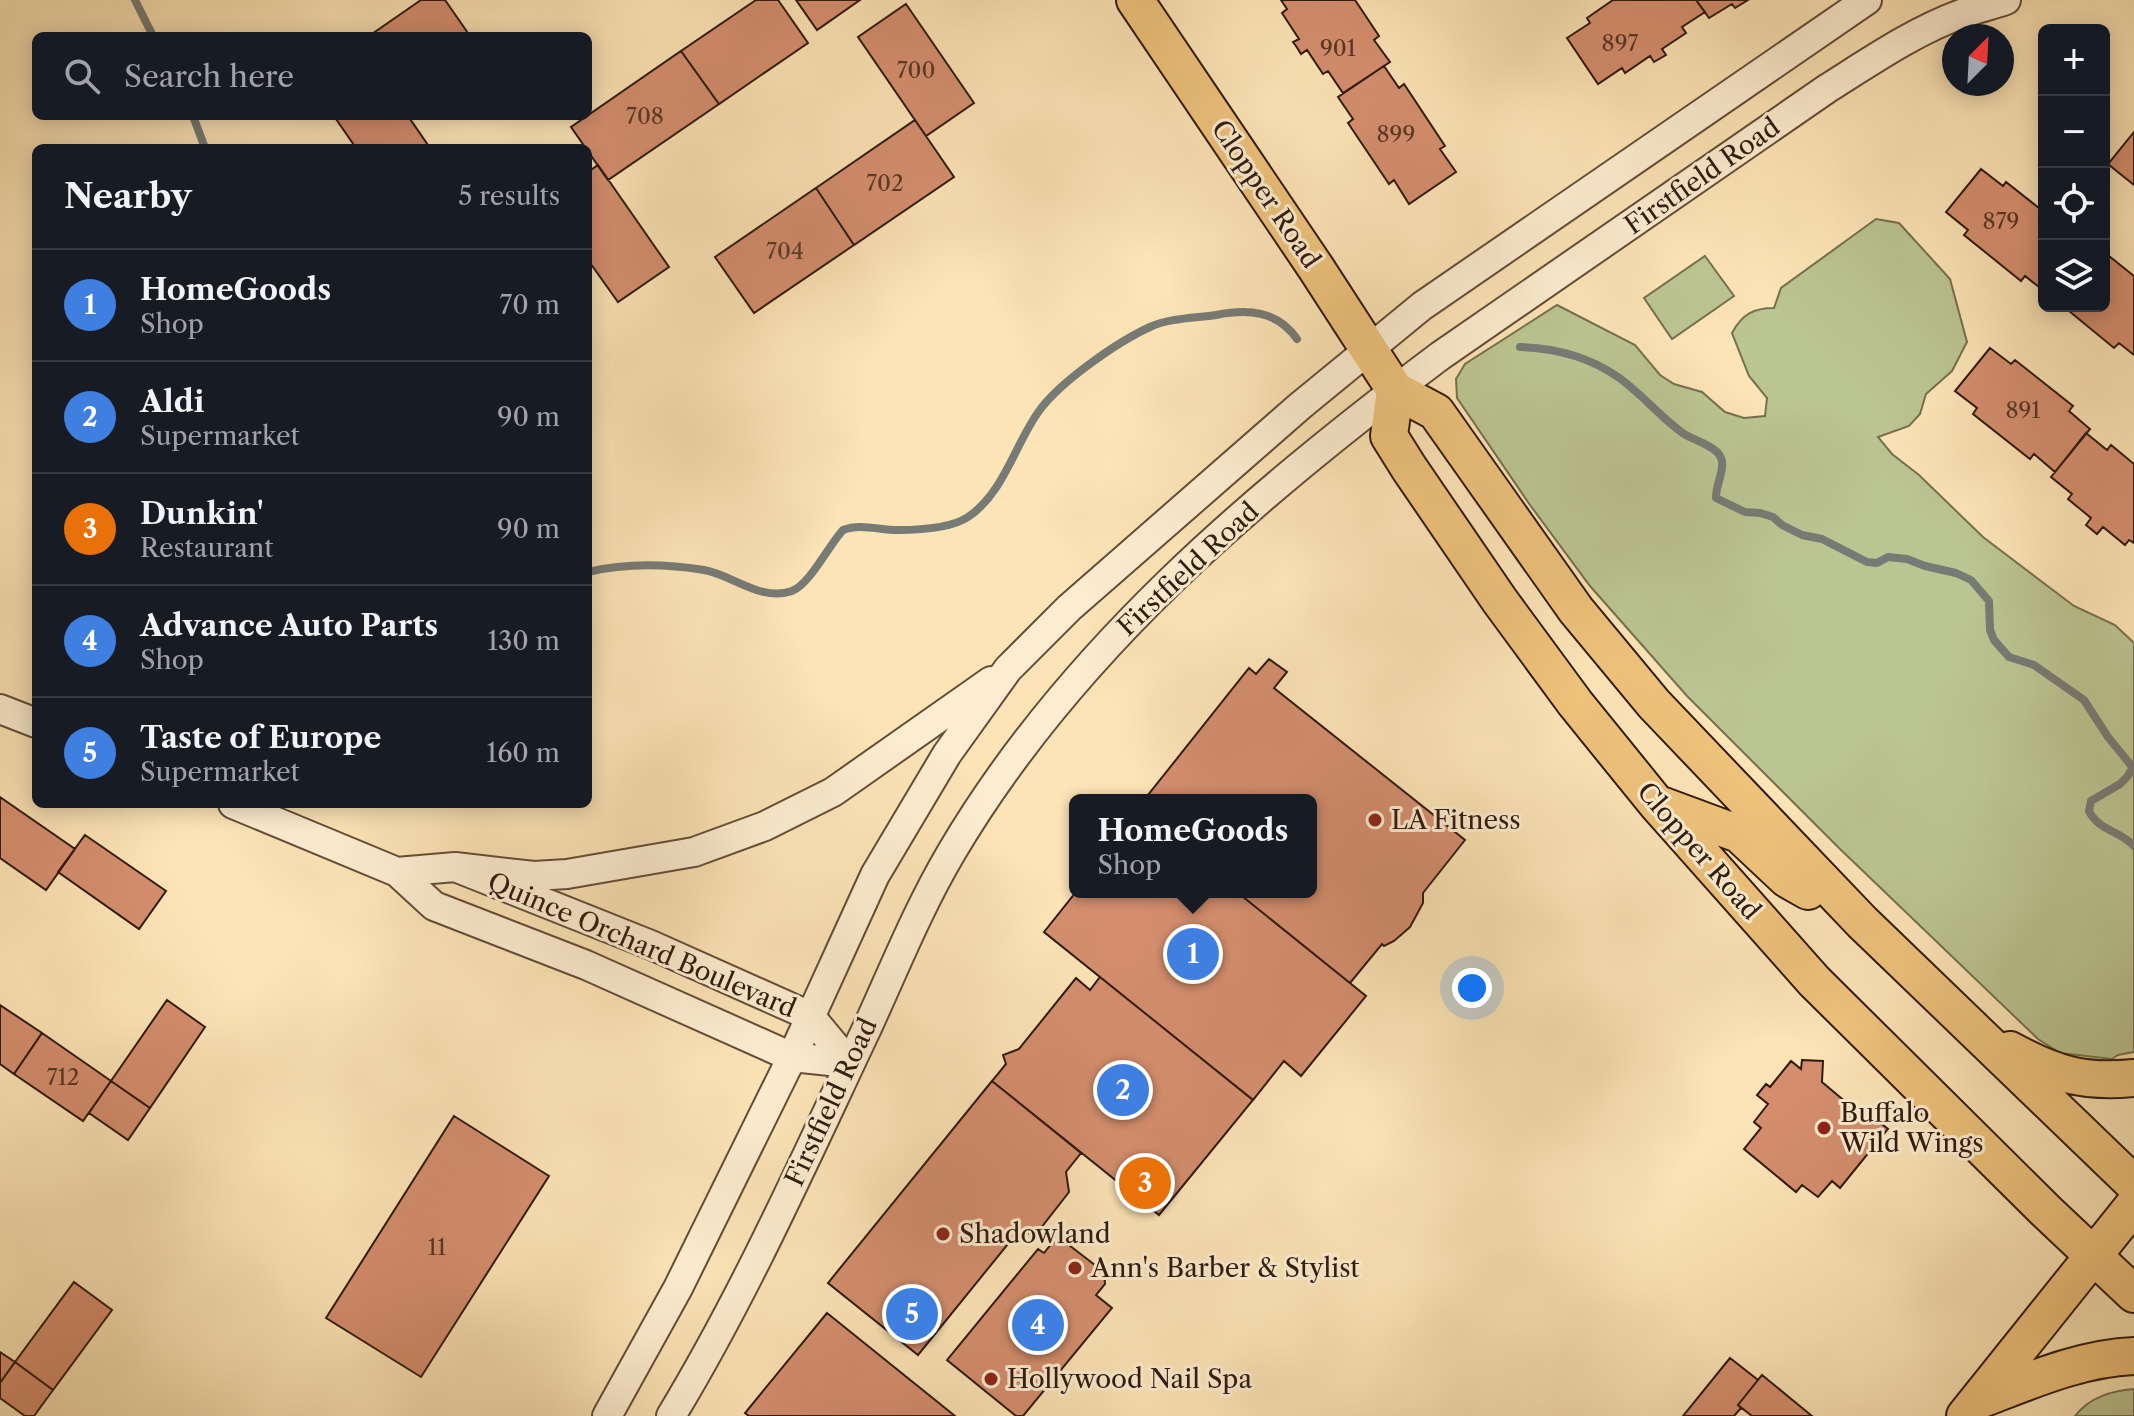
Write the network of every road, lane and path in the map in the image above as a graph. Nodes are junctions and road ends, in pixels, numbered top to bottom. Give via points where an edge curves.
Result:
1 (1135, 0) edge
2 (1867, 0) edge
3 (2006, 0) edge
4 (1368, 349) junction
5 (1395, 390) junction
6 (1008, 669) junction
7 (0, 709) edge
8 (32, 721) edge
9 (1656, 803) junction
10 (243, 808) edge
11 (455, 867) junction
12 (397, 872) junction
13 (1862, 922) junction
14 (810, 1016) junction
15 (1978, 1031) junction
16 (792, 1057) junction
17 (849, 1063) junction
18 (2134, 1078) edge
19 (2134, 1184) edge
20 (2134, 1205) edge
21 (2092, 1256) junction
22 (2134, 1294) edge
23 (2134, 1356) edge
24 (1971, 1408) edge
25 (607, 1416) edge
26 (671, 1416) edge

1 - 4 main road, Clopper Road
2 - 4 street, Firstfield Road via 1437,295
3 - 5 street, Firstfield Road via 1934,27 1828,88
4 - 5 main road, Clopper Road
4 - 6 street, Firstfield Road via 1069,608
5 - 9 main road, Clopper Road via 1389,436 1409,468 1575,703
5 - 13 main road, Clopper Road via 1436,412 1576,610 1654,704
5 - 17 street, Firstfield Road via 1230,526 1088,666 1044,718 951,854
6 - 11 street via 833,792 723,842 567,874 534,876
6 - 14 street, Firstfield Road via 905,822
7 - 8 street
9 - 13 main road via 1739,834 1787,879
9 - 21 main road, Clopper Road via 1814,981
10 - 12 street, Quince Orchard Boulevard
11 - 12 street, Quince Orchard Boulevard
11 - 14 street, Quince Orchard Boulevard
12 - 16 street, Quince Orchard Boulevard via 434,906 586,965
13 - 15 main road, Clopper Road
14 - 16 street, Firstfield Road
14 - 17 street, Quince Orchard Boulevard
15 - 18 main road via 2065,1076
15 - 19 main road, Clopper Road
16 - 17 street, Quince Orchard Boulevard
16 - 25 street, Firstfield Road via 678,1288
17 - 26 street, Firstfield Road via 729,1316
20 - 21 main road
21 - 22 main road, Clopper Road
21 - 24 main road
23 - 24 main road via 2052,1373

